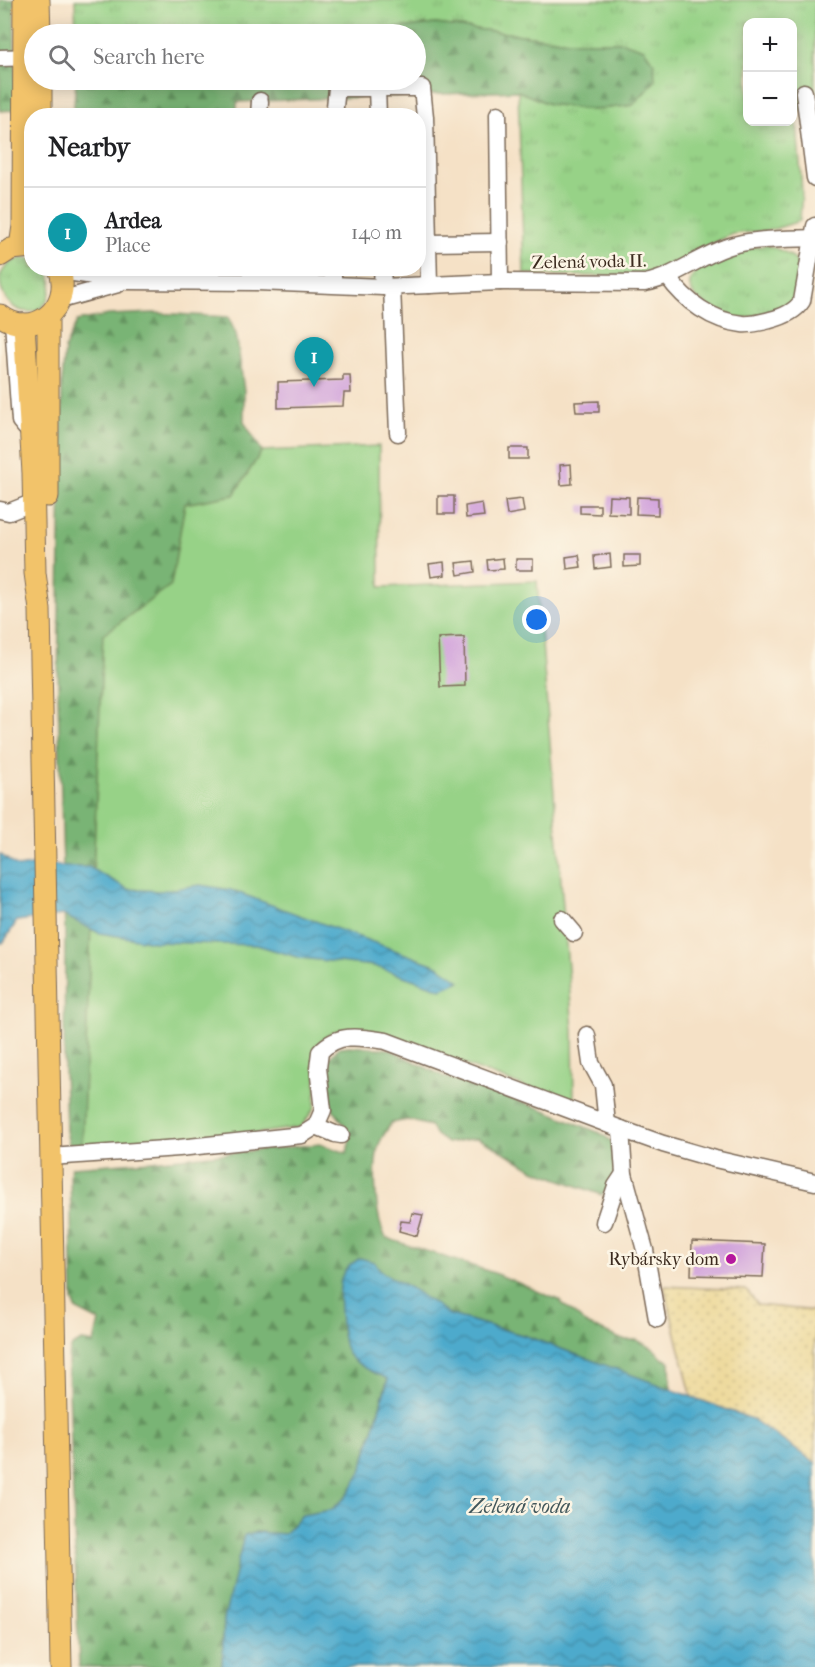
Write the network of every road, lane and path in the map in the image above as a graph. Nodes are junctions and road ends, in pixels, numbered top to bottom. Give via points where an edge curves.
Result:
1 (24, 0) edge
2 (39, 0) edge
3 (26, 24) edge
4 (40, 24) edge
5 (24, 57) edge
6 (0, 58) edge
7 (28, 90) edge
8 (40, 90) edge
9 (337, 90) edge
10 (377, 90) edge
11 (422, 90) edge
12 (804, 92) dead end
13 (27, 108) edge
14 (41, 108) edge
15 (335, 108) edge
16 (378, 108) edge
17 (425, 108) edge
18 (498, 114) dead end
19 (426, 117) edge
20 (815, 178) edge
21 (24, 198) edge
22 (24, 233) edge
23 (814, 234) edge
24 (500, 242) junction
25 (428, 243) junction
26 (24, 247) edge
27 (0, 256) edge
28 (62, 276) edge
29 (97, 276) edge
30 (236, 276) edge
31 (333, 276) edge
32 (384, 276) edge
33 (668, 277) junction
34 (128, 281) junction
35 (500, 282) junction
36 (429, 285) junction
37 (387, 287) junction
38 (54, 308) junction
39 (12, 320) edge
40 (399, 433) dead end
41 (34, 502) junction
42 (0, 510) edge
43 (40, 610) junction
44 (562, 919) dead end
45 (574, 933) dead end
46 (587, 1035) dead end
47 (316, 1126) junction
48 (614, 1126) junction
49 (341, 1135) dead end
50 (50, 1157) junction
51 (624, 1174) junction
52 (815, 1182) edge
53 (604, 1222) dead end
54 (657, 1319) dead end
55 (61, 1667) edge

1 - 3 main road
2 - 4 main road
5 - 6 lane
7 - 13 main road
8 - 14 main road
9 - 15 lane
10 - 16 lane
11 - 17 lane
12 - 20 lane
18 - 24 lane
19 - 25 lane
21 - 22 main road
23 - 33 lane, Zelená voda II. via 735,245
23 - 33 lane via 802,301 787,314 772,319 745,325 715,317 682,295
24 - 25 lane
24 - 35 lane
25 - 36 lane
26 - 27 main road
28 - 38 main road
29 - 34 lane
30 - 34 lane, Zelená voda II.
31 - 37 lane, Zelená voda II.
32 - 37 lane
33 - 35 lane, Zelená voda II. via 645,283
34 - 38 lane
35 - 36 lane, Zelená voda II.
36 - 37 lane, Zelená voda II.
37 - 40 lane
38 - 39 main road via 36,322
38 - 43 main road via 48,523
39 - 41 main road via 31,434
41 - 42 lane via 9,512
41 - 43 main road
43 - 50 main road
44 - 45 lane
46 - 48 lane via 591,1063 603,1085
47 - 48 lane via 323,1110 320,1052 333,1041 363,1037 386,1041
47 - 49 lane
47 - 50 lane via 302,1135 280,1138
48 - 51 lane
48 - 52 lane via 715,1159
50 - 55 main road
51 - 53 lane
51 - 54 lane via 645,1250

